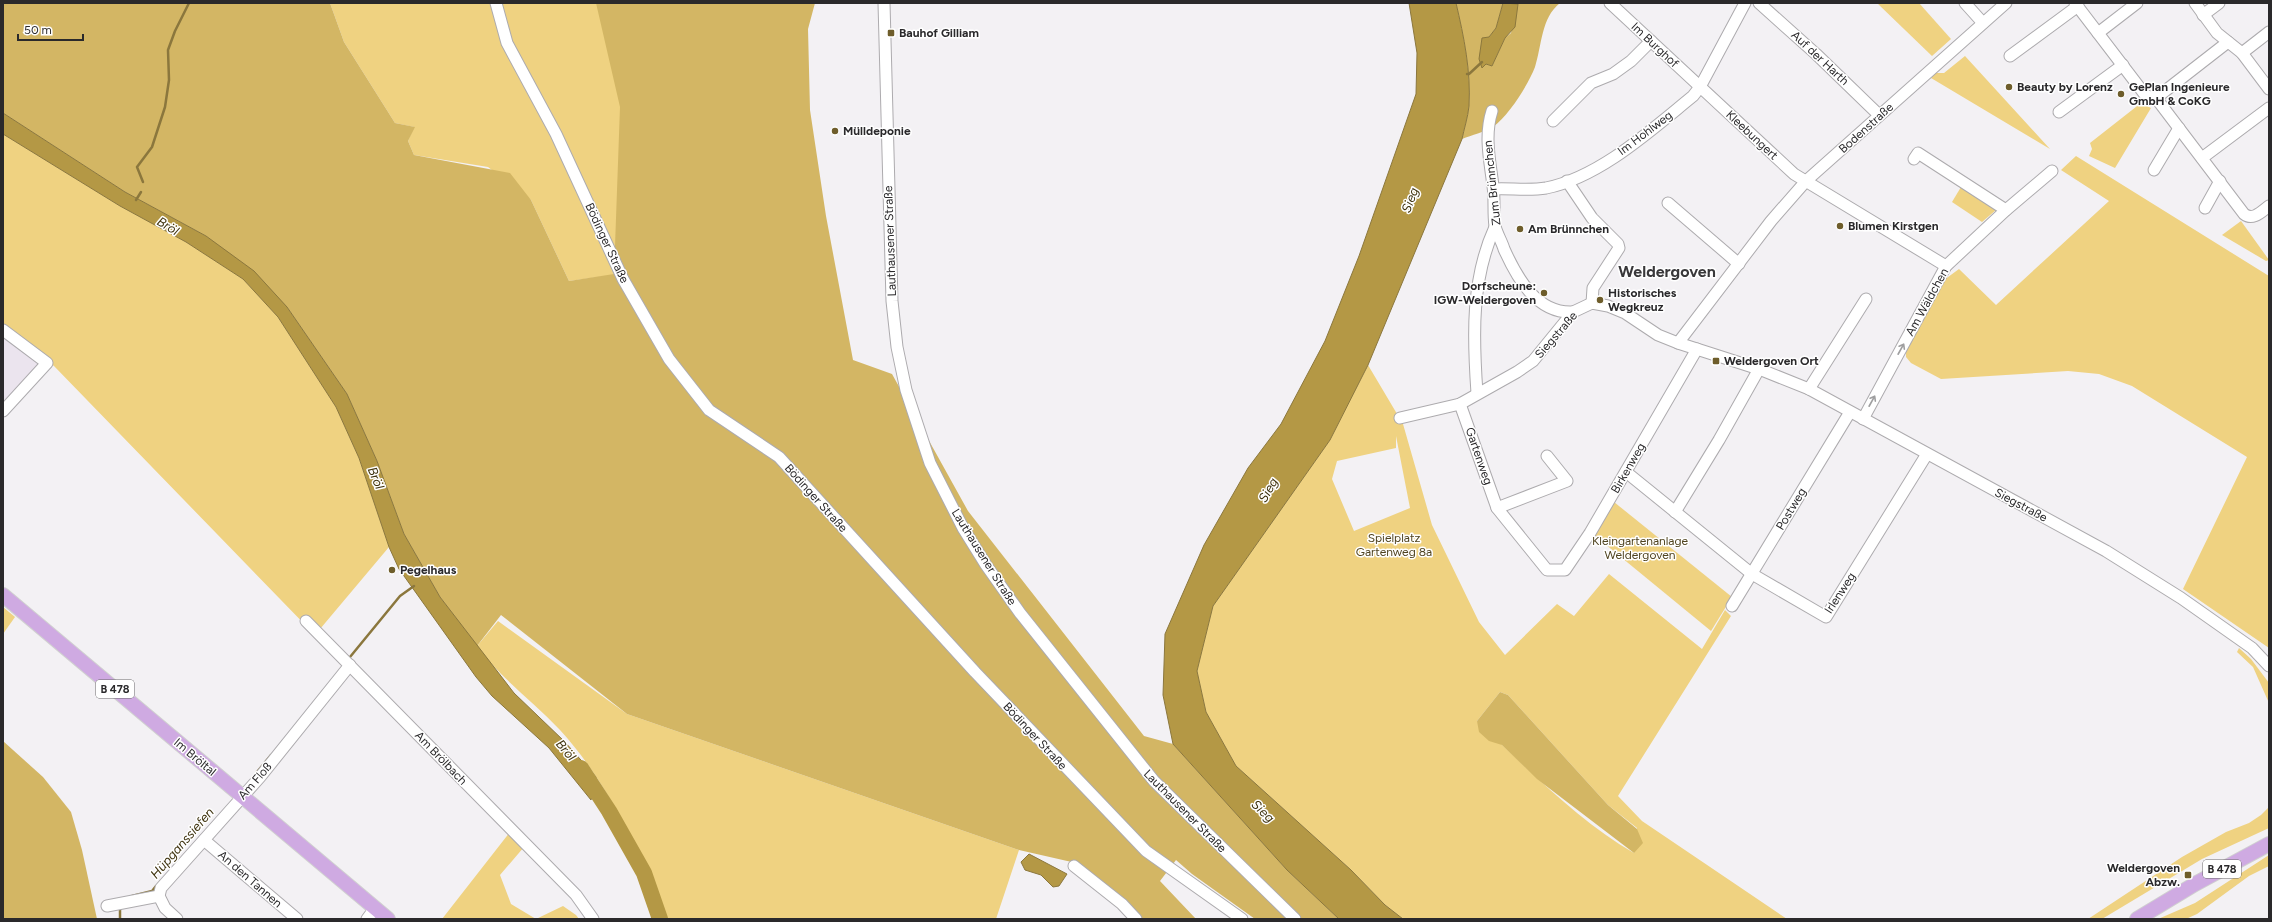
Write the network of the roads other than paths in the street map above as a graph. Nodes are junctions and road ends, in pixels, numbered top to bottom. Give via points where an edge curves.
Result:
1 (496, 3) edge
2 (884, 3) edge
3 (1610, 3) edge
4 (1745, 3) edge
5 (1759, 3) edge
6 (1965, 3) edge
7 (2006, 3) edge
8 (2137, 3) edge
9 (2195, 3) edge
10 (2218, 3) edge
11 (2077, 5) edge
12 (2203, 15) junction
13 (1983, 23) junction
14 (2269, 32) edge
15 (2098, 33) junction
16 (1651, 41) junction
17 (2228, 42) junction
18 (2242, 53) junction
19 (2010, 56) dead end
20 (2123, 65) junction
21 (1700, 87) junction
22 (2269, 89) edge
23 (2156, 98) junction
24 (2269, 108) edge
25 (1492, 111) dead end
26 (2059, 112) dead end
27 (1879, 115) junction
28 (1553, 121) dead end
29 (2179, 128) junction
30 (2202, 158) junction
31 (1914, 159) dead end
32 (2154, 170) dead end
33 (2052, 171) dead end
34 (1567, 181) junction
35 (1806, 181) junction
36 (2220, 182) junction
37 (1494, 188) junction
38 (1668, 203) dead end
39 (2269, 206) edge
40 (2205, 208) dead end
41 (2006, 210) junction
42 (1495, 227) junction
43 (1739, 264) junction
44 (1946, 266) junction
45 (1866, 299) dead end
46 (1592, 303) junction
47 (1573, 312) junction
48 (3, 330) edge
49 (1678, 343) junction
50 (1697, 349) junction
51 (1759, 369) junction
52 (1809, 389) junction
53 (1477, 393) junction
54 (1460, 404) junction
55 (3, 411) edge
56 (1850, 412) junction
57 (1400, 418) dead end
58 (1863, 419) junction
59 (1927, 454) junction
60 (1547, 456) dead end
61 (1626, 472) junction
62 (1497, 508) junction
63 (1675, 512) junction
64 (1547, 570) joint
65 (1752, 574) junction
66 (3, 595) edge
67 (1732, 606) dead end
68 (306, 621) dead end
69 (350, 665) junction
70 (2269, 666) edge
71 (242, 796) junction
72 (204, 840) junction
73 (2269, 844) edge
74 (1074, 866) dead end
75 (159, 896) junction
76 (108, 905) dead end
77 (371, 914) edge
78 (177, 919) edge
79 (297, 919) edge
80 (388, 919) edge
81 (593, 919) edge
82 (1136, 919) edge
83 (1242, 919) edge
84 (1295, 919) edge
85 (2137, 919) edge

1 - 83 street, Bödinger Straße via 507,43 556,134 623,279 669,359 709,410 778,457 975,672 1146,851
2 - 84 street, Lauthausener Straße via 892,301 897,347 906,390 930,463 963,528 986,565 1092,706 1154,781
3 - 16 street, Im Burghof
4 - 21 street, Im Hohlweg
5 - 27 street, Auf der Harth
6 - 13 street
7 - 13 street, Bodenstraße
8 - 15 street
9 - 12 street
10 - 12 street
11 - 15 street
11 - 19 street
12 - 17 street
13 - 27 street, Bodenstraße
14 - 18 street
15 - 20 street
16 - 21 street, Im Burghof
16 - 28 street via 1619,70 1591,83
17 - 18 street
17 - 23 street
18 - 22 street
20 - 23 street via 2146,96
20 - 26 street
21 - 34 street, Im Hohlweg via 1693,96 1628,148
21 - 35 street, Kleebungert via 1794,174
23 - 29 street
24 - 30 street
25 - 37 street, Zum Brünnchen via 1487,135
27 - 35 street, Bodenstraße
29 - 30 street
29 - 32 street
30 - 36 street
31 - 41 street via 1918,153
33 - 41 street, Am Wäldchen
34 - 37 street, Im Hohlweg via 1545,188
34 - 46 street via 1592,218 1619,248 1593,288
35 - 43 street, Bodenstraße via 1771,221
35 - 44 street, Kleebungert
36 - 39 street via 2248,217 2253,217
36 - 40 street
37 - 42 street, Zum Brünnchen
38 - 43 street
41 - 44 street, Am Wäldchen
42 - 47 street, Zum Brünnchen via 1518,279 1535,297 1552,309
42 - 53 street via 1486,247 1473,320
43 - 49 street, Bodenstraße
58 -> 44 street, Am Wäldchen
45 - 52 street
46 - 47 street, Siegstraße
46 - 49 street, Siegstraße via 1608,306 1658,335
47 - 53 street, Siegstraße via 1533,361 1496,385
48 - 55 street via 47,362
49 - 50 street, Siegstraße
50 - 51 street, Siegstraße
50 - 61 street, Birkenweg
51 - 52 street, Siegstraße
51 - 63 street
52 - 56 street, Siegstraße
53 - 54 street, Siegstraße
54 - 57 street, Siegstraße
54 - 62 street, Gartenweg
56 - 58 street, Siegstraße
56 - 65 street, Postweg
58 - 59 street, Siegstraße
59 - 65 street, Irlenweg via 1826,617
59 - 70 street, Siegstraße via 2106,551 2252,648
60 - 62 street via 1567,481
61 - 63 street, Irlenweg
61 - 64 street, Birkenweg via 1565,570
62 - 64 street, Gartenweg
63 - 65 street, Irlenweg
65 - 67 street, Postweg
66 - 71 main road, Im Bröltal / B 478
68 - 69 street, Am Brölbach
69 - 71 street, Am Floß
69 - 81 street, Am Brölbach via 576,896
71 - 72 street, Am Floß
71 - 77 main road, Im Bröltal / B 478
72 - 75 street, Am Floß via 161,888
72 - 79 street, An den Tannen
73 - 85 main road, B 478
74 - 82 street via 1122,904
75 - 76 street
75 - 78 street via 165,908
77 - 80 main road, Im Bröltal / B 478

